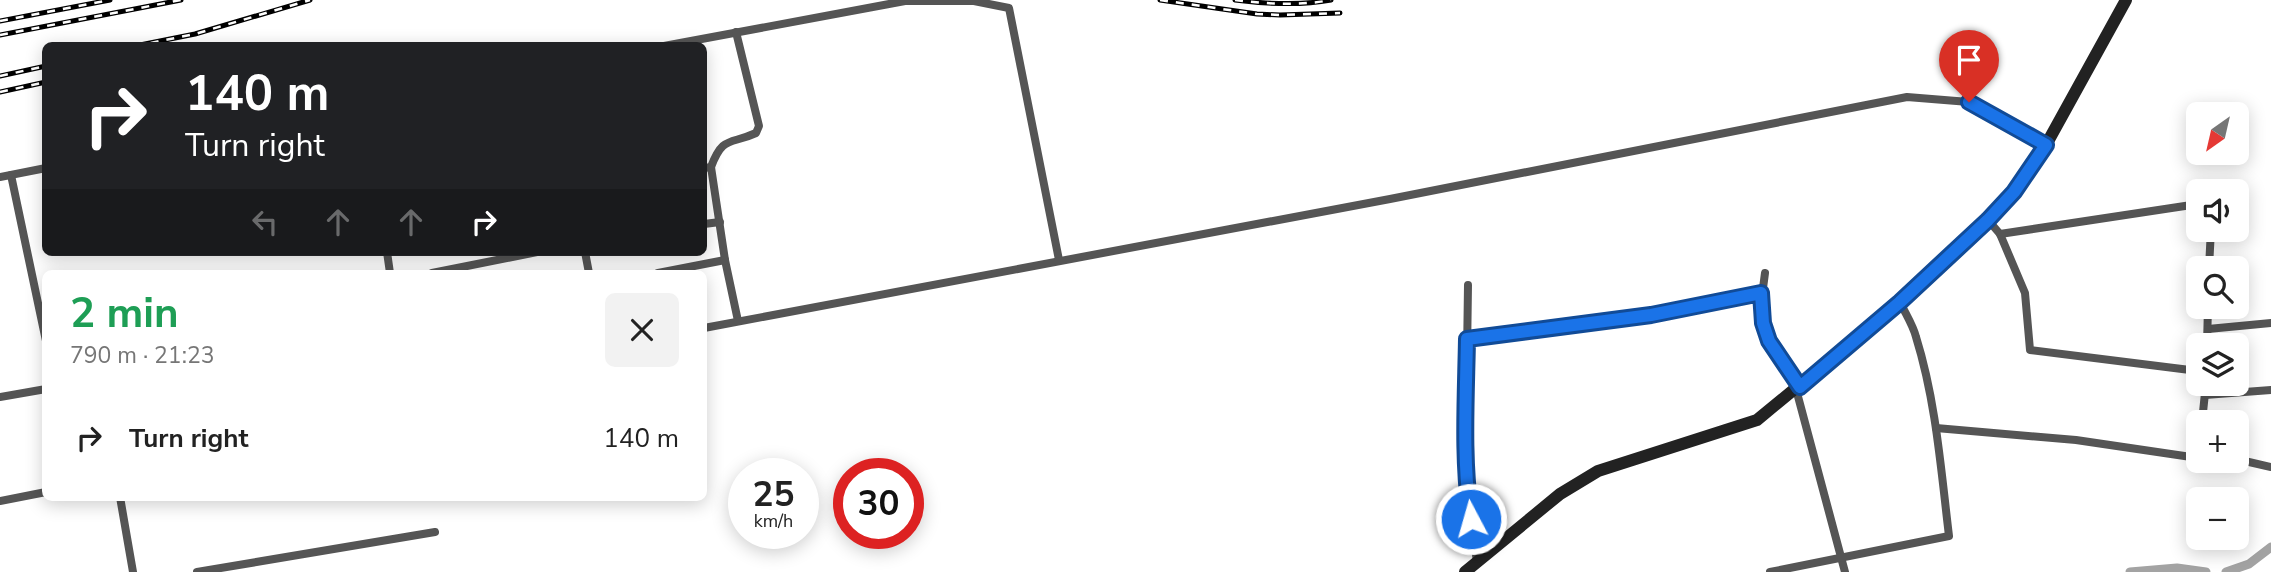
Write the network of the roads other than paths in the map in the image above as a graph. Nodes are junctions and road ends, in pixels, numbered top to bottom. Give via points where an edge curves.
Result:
1 (2126, 0) edge
2 (736, 32) junction
3 (685, 42) edge
4 (2046, 145) junction
5 (707, 167) edge
6 (42, 169) edge
7 (11, 175) junction
8 (0, 177) edge
9 (2186, 206) edge
10 (1988, 220) junction
11 (720, 222) junction
12 (707, 224) edge
13 (2000, 234) junction
14 (517, 256) edge
15 (725, 260) junction
16 (1059, 260) junction
17 (447, 270) edge
18 (673, 270) edge
19 (1765, 273) dead end
20 (1468, 285) dead end
21 (1761, 293) junction
22 (1900, 302) junction
23 (2208, 319) edge
24 (738, 321) junction
25 (42, 322) edge
26 (2271, 323) edge
27 (707, 327) edge
28 (2208, 329) junction
29 (2208, 333) edge
30 (1467, 339) junction
31 (2186, 369) edge
32 (1798, 388) junction
33 (42, 390) edge
34 (2271, 390) edge
35 (2249, 392) edge
36 (0, 397) edge
37 (1936, 428) junction
38 (2186, 456) edge
39 (2249, 462) edge
40 (2271, 467) edge
41 (42, 493) edge
42 (0, 500) edge
43 (121, 501) edge
44 (435, 532) dead end
45 (1842, 558) junction
46 (1477, 562) junction
47 (133, 572) edge
48 (197, 572) edge
49 (1465, 572) edge
50 (1770, 572) edge
51 (1845, 572) edge

1 - 4 main road
2 - 3 street
2 - 5 street via 758,126 756,133 722,145
2 - 16 street via 905,1 974,1 1009,8
4 - 10 main road
4 - 16 street via 1969,102 1907,97
5 - 11 street
6 - 7 street
7 - 8 street
7 - 25 street
9 - 13 street
10 - 13 street
10 - 22 main road
11 - 12 street
11 - 15 street
13 - 31 street via 2025,293 2030,349
14 - 17 street
15 - 18 street
15 - 24 street
16 - 24 street
19 - 21 street
20 - 30 street
21 - 30 street via 1651,315
21 - 32 street via 1769,341
22 - 32 main road
22 - 37 street via 1916,334
23 - 28 street
24 - 27 street
26 - 28 street
28 - 29 street
30 - 46 street via 1468,498
32 - 45 street
32 - 46 main road via 1757,420 1598,471 1560,494
33 - 36 street
34 - 35 street
37 - 38 street via 2076,440
37 - 45 street via 1949,536
39 - 40 street
41 - 42 street
43 - 47 street
44 - 48 street
45 - 50 street
45 - 51 street
46 - 49 main road

